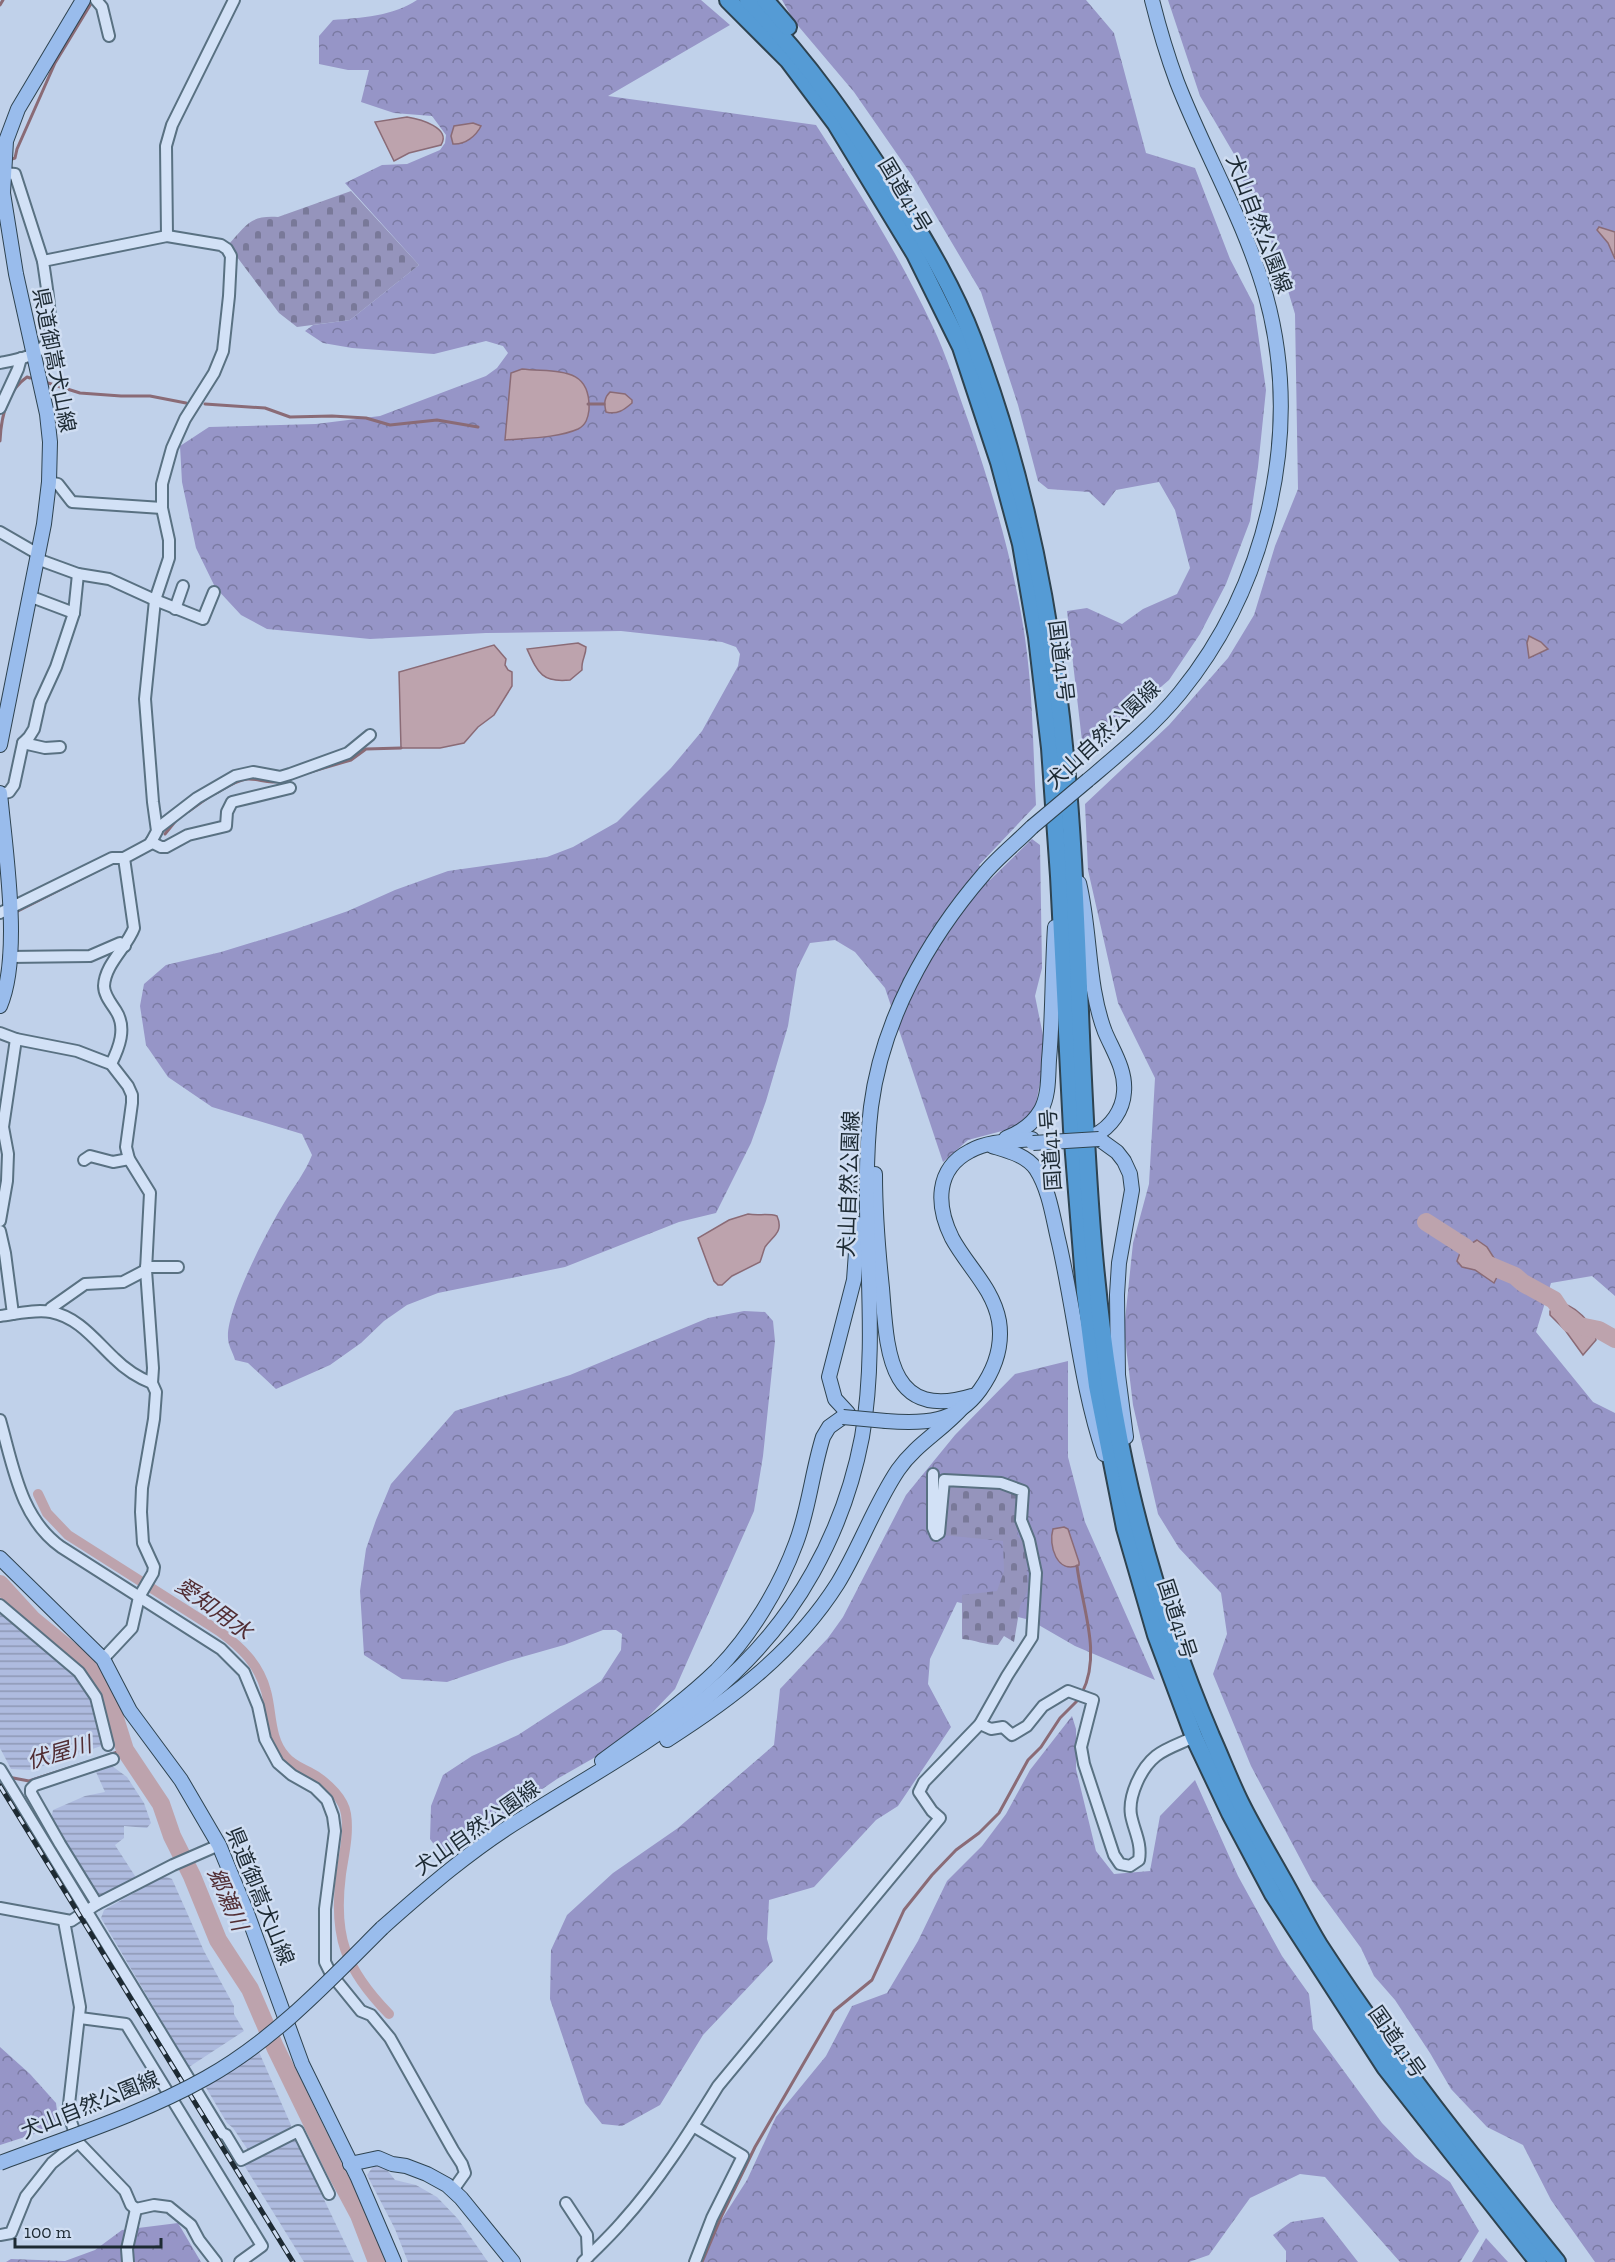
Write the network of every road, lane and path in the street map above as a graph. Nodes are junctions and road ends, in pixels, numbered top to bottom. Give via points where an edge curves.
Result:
1 (83, 0) edge
2 (96, 0) edge
3 (234, 0) edge
4 (718, 0) edge
5 (728, 0) edge
6 (748, 0) edge
7 (765, 0) edge
8 (1152, 0) edge
9 (748, 19) junction
10 (109, 36) dead end
11 (856, 130) junction
12 (4, 173) junction
13 (167, 236) junction
14 (43, 261) junction
15 (27, 356) junction
16 (0, 363) edge
17 (0, 408) edge
18 (50, 482) junction
19 (162, 508) junction
20 (0, 532) edge
21 (37, 556) junction
22 (78, 574) junction
23 (183, 586) dead end
24 (214, 592) dead end
25 (29, 596) junction
26 (155, 600) junction
27 (175, 609) junction
28 (74, 613) junction
29 (370, 735) dead end
30 (23, 743) junction
31 (0, 745) edge
32 (60, 747) dead end
33 (290, 788) dead end
34 (0, 794) edge
35 (158, 828) junction
36 (151, 842) junction
37 (124, 858) junction
38 (1073, 858) junction
39 (1059, 876) junction
40 (5, 910) edge
41 (125, 946) junction
42 (9, 957) junction
43 (0, 1006) edge
44 (0, 1033) edge
45 (16, 1039) junction
46 (111, 1064) junction
47 (871, 1106) junction
48 (1097, 1137) junction
49 (987, 1145) junction
50 (129, 1159) junction
51 (84, 1160) dead end
52 (0, 1221) edge
53 (0, 1231) edge
54 (178, 1267) dead end
55 (146, 1268) junction
56 (50, 1311) junction
57 (13, 1314) junction
58 (0, 1316) edge
59 (152, 1383) junction
60 (977, 1394) junction
61 (963, 1407) junction
62 (846, 1415) junction
63 (0, 1420) edge
64 (933, 1474) dead end
65 (1122, 1484) junction
66 (2, 1567) edge
67 (139, 1597) junction
68 (0, 1605) edge
69 (103, 1659) junction
70 (980, 1724) junction
71 (1194, 1737) junction
72 (108, 1745) dead end
73 (113, 1759) dead end
74 (1, 1770) edge
75 (577, 1785) junction
76 (555, 1799) junction
77 (219, 1845) junction
78 (97, 1904) junction
79 (0, 1908) edge
80 (87, 1911) junction
81 (64, 1921) junction
82 (80, 2018) junction
83 (693, 2126) junction
84 (78, 2142) junction
85 (0, 2163) edge
86 (350, 2164) junction
87 (453, 2190) junction
88 (329, 2194) dead end
89 (566, 2203) dead end
90 (136, 2209) junction
91 (0, 2235) edge
92 (586, 2260) edge
93 (128, 2262) edge
94 (216, 2262) edge
95 (240, 2262) edge
96 (394, 2262) edge
97 (513, 2262) edge
98 (695, 2262) edge
99 (1538, 2262) edge
100 (1557, 2262) edge

1 - 12 main road, 県道御嵩犬山線 via 18,109 6,141
2 - 10 street via 102,7
3 - 13 street via 172,125 166,146
4 - 9 highway
5 - 9 highway, 国道41号
6 - 11 highway, 国道41号 via 807,66
7 - 11 highway via 828,78
8 - 47 main road, 犬山自然公園線, bridge via 1178,83 1249,245 1266,296 1276,341 1281,398 1276,478 1257,552 1222,631 1180,693 1159,716 984,873 940,931 907,989 886,1043
9 - 39 highway, 国道41号 via 788,60 836,124 915,254 961,347 999,462 1020,544 1037,637
11 - 38 highway, 国道41号 via 928,245 967,325 1012,456 1034,544 1050,633
12 - 14 street via 15,174
12 - 15 main road, 県道御嵩犬山線 via 3,193
13 - 14 street
13 - 19 street via 221,245 231,256 223,351 172,448 162,484
14 - 15 street via 48,342
15 - 16 street
15 - 17 street
15 - 18 main road, 県道御嵩犬山線 via 47,414
18 - 19 street via 57,484 72,502
18 - 21 main road, 県道御嵩犬山線
19 - 26 street via 170,558
20 - 21 street
21 - 22 street
21 - 25 main road, 県道御嵩犬山線
22 - 26 street via 109,579
22 - 28 street
23 - 27 street
24 - 27 street via 203,619
25 - 28 street
25 - 31 main road, 県道御嵩犬山線
26 - 27 street
26 - 35 street via 145,699
28 - 30 street via 40,702 34,729
29 - 35 street via 348,753 290,774 280,777 252,772 235,776 197,798
30 - 32 street
30 - 34 street via 14,785 9,792
33 - 36 street via 231,802 226,826 188,835 166,847
34 - 40 main road
35 - 36 street
36 - 37 street
37 - 40 street via 112,858
37 - 41 street via 134,928
38 - 48 main road via 1086,911 1097,1005 1124,1079 1122,1108
38 - 65 highway, 国道41号 via 1091,1214
39 - 49 main road via 1047,1093 1032,1124
39 - 65 highway, 国道41号 via 1085,1292 1097,1386
40 - 42 main road
41 - 42 street via 113,945 90,956
41 - 46 street via 107,972 104,986 122,1027
42 - 43 main road
44 - 45 street
45 - 46 street via 77,1051
45 - 52 street via 3,1127 8,1154
46 - 50 street via 132,1095 126,1134
47 - 60 main road via 880,1267 894,1370 902,1383 923,1399 945,1403
47 - 62 main road via 858,1175 857,1263 829,1377 835,1399
47 - 75 main road, 犬山自然公園線 via 866,1179 868,1381 856,1462 831,1536 788,1612 717,1691 681,1720
48 - 49 main road, bridge
48 - 65 main road via 1124,1161 1132,1190 1119,1263 1117,1321 1118,1375 1124,1414
49 - 60 main road via 954,1161 943,1179 940,1198 952,1239 988,1291 999,1319 1001,1337 996,1365
49 - 65 main road via 1022,1157 1042,1181 1064,1265 1095,1427
50 - 51 street via 113,1162 90,1156
50 - 55 street via 150,1192
53 - 57 street
54 - 55 street
55 - 56 street via 123,1282 85,1284
55 - 59 street
56 - 57 street
56 - 59 street via 84,1329 115,1359
57 - 58 street
59 - 67 street via 156,1392 154,1419 141,1512 143,1543 154,1567
60 - 61 main road
61 - 62 main road, bridge via 940,1420 924,1423
61 - 76 main road via 912,1452 898,1470 837,1584 779,1656 701,1718 595,1784
62 - 75 main road via 822,1437 796,1544 762,1612 744,1637 717,1670
63 - 67 street via 24,1500 35,1521 52,1541
64 - 70 street via 936,1535 944,1480 1001,1483 1023,1491 1021,1520 1036,1573 1032,1637
65 - 71 highway, 国道41号 via 1125,1528 1156,1635
65 - 100 highway, 国道41号 via 1188,1680 1239,1802 1316,1940 1388,2046
66 - 69 main road, 県道御嵩犬山線
67 - 69 street via 132,1628
67 - 87 street via 233,1659 253,1691 265,1739 278,1763 327,1800 335,1831 326,1909 325,1962 361,2011 371,2015 390,2038 462,2164 465,2173
68 - 72 street via 79,1672 96,1697
69 - 77 main road, 県道御嵩犬山線 via 130,1711 181,1780
70 - 71 street via 1003,1727 1012,1735 1027,1726 1043,1706 1068,1691 1093,1700 1081,1747 1084,1764 1114,1855 1120,1864 1130,1866 1139,1860 1141,1851 1132,1794 1155,1756
70 - 83 street via 919,1792 940,1818 718,2086
71 - 99 highway, 国道41号 via 1273,1894 1385,2067
73 - 78 street via 31,1789
74 - 80 street
75 - 76 main road, 犬山自然公園線
76 - 85 main road, 犬山自然公園線, bridge via 485,1843 438,1879 268,2036 207,2078 151,2105
77 - 78 street
77 - 86 main road, 県道御嵩犬山線 via 302,2064
78 - 80 street
79 - 81 street
80 - 81 street via 77,1919
80 - 88 street via 241,2160 298,2131
81 - 82 street
82 - 84 street via 68,2113
82 - 95 street via 126,2024 262,2246
83 - 92 street via 639,2202
83 - 98 street via 742,2156
84 - 90 street via 125,2191
84 - 91 street via 52,2163 26,2196 11,2233
86 - 87 main road via 378,2158 427,2174
86 - 96 main road, 県道御嵩犬山線
87 - 97 main road
89 - 92 street via 587,2235
90 - 93 street
90 - 94 street via 169,2207 191,2224

